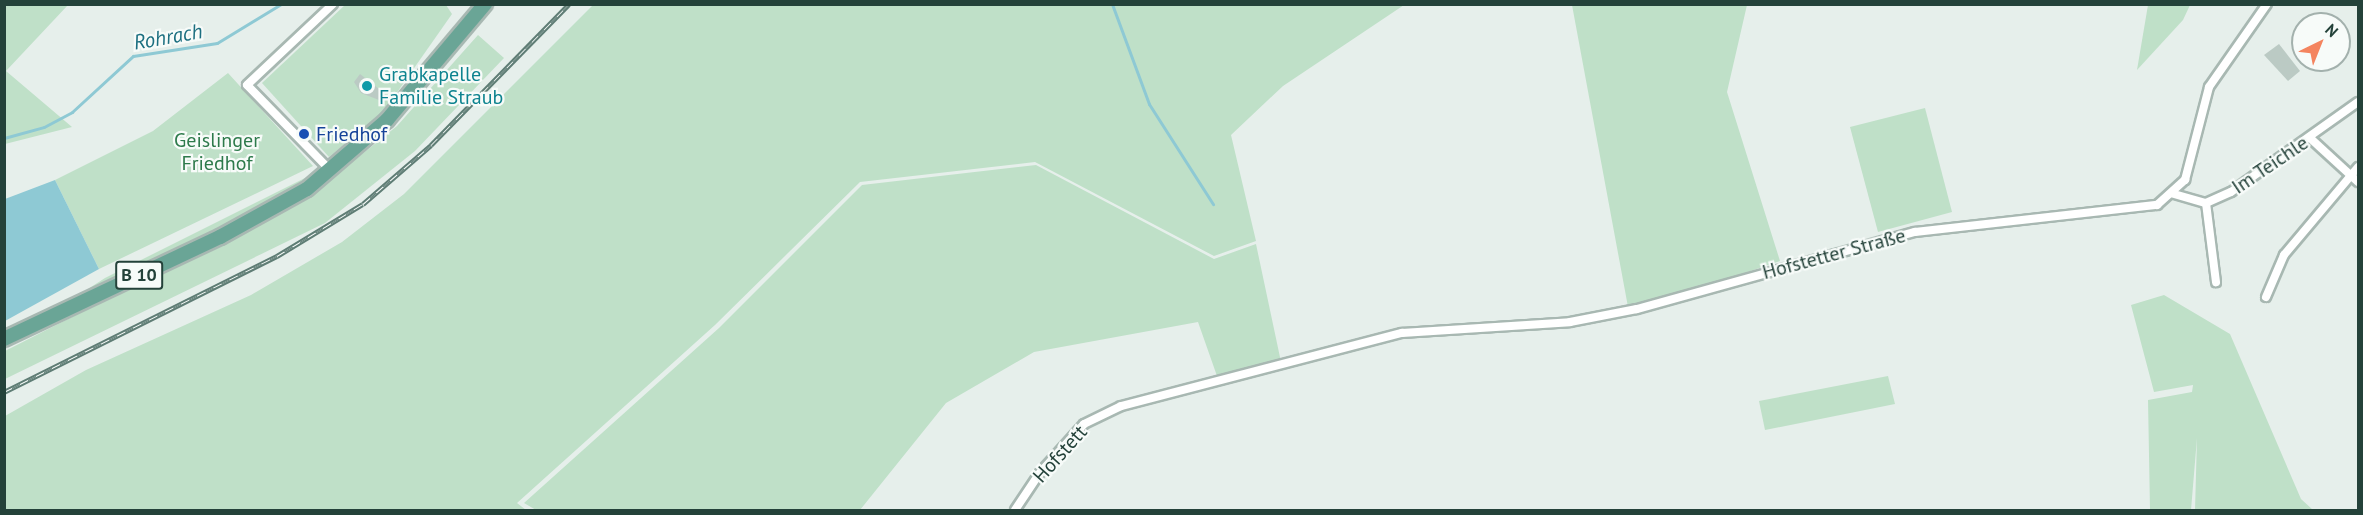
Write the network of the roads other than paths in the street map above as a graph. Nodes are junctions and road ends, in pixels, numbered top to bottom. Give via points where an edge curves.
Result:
1 (333, 4) edge
2 (485, 4) edge
3 (2267, 4) edge
4 (2358, 102) edge
5 (2310, 138) junction
6 (328, 167) junction
7 (2358, 167) edge
8 (2351, 175) junction
9 (2358, 182) edge
10 (2174, 194) junction
11 (2206, 203) junction
12 (2216, 282) dead end
13 (2266, 297) dead end
14 (4, 339) edge
15 (1221, 383) joint
16 (1015, 510) edge

1 - 6 street via 247,85
2 - 6 main road, B 10 via 413,93
3 - 10 street via 2209,87 2191,167
4 - 5 street, Im Teichle
5 - 8 street
5 - 11 street, Im Teichle via 2231,192
6 - 14 main road, B 10 via 273,211
7 - 8 street
8 - 9 street
8 - 13 street via 2284,255
10 - 11 street
10 - 15 street, Hofstetter Straße via 2157,206 1915,232 1637,309 1570,322 1401,333
11 - 12 street
15 - 16 street, Hofstett via 1121,406 1084,424 1039,474

